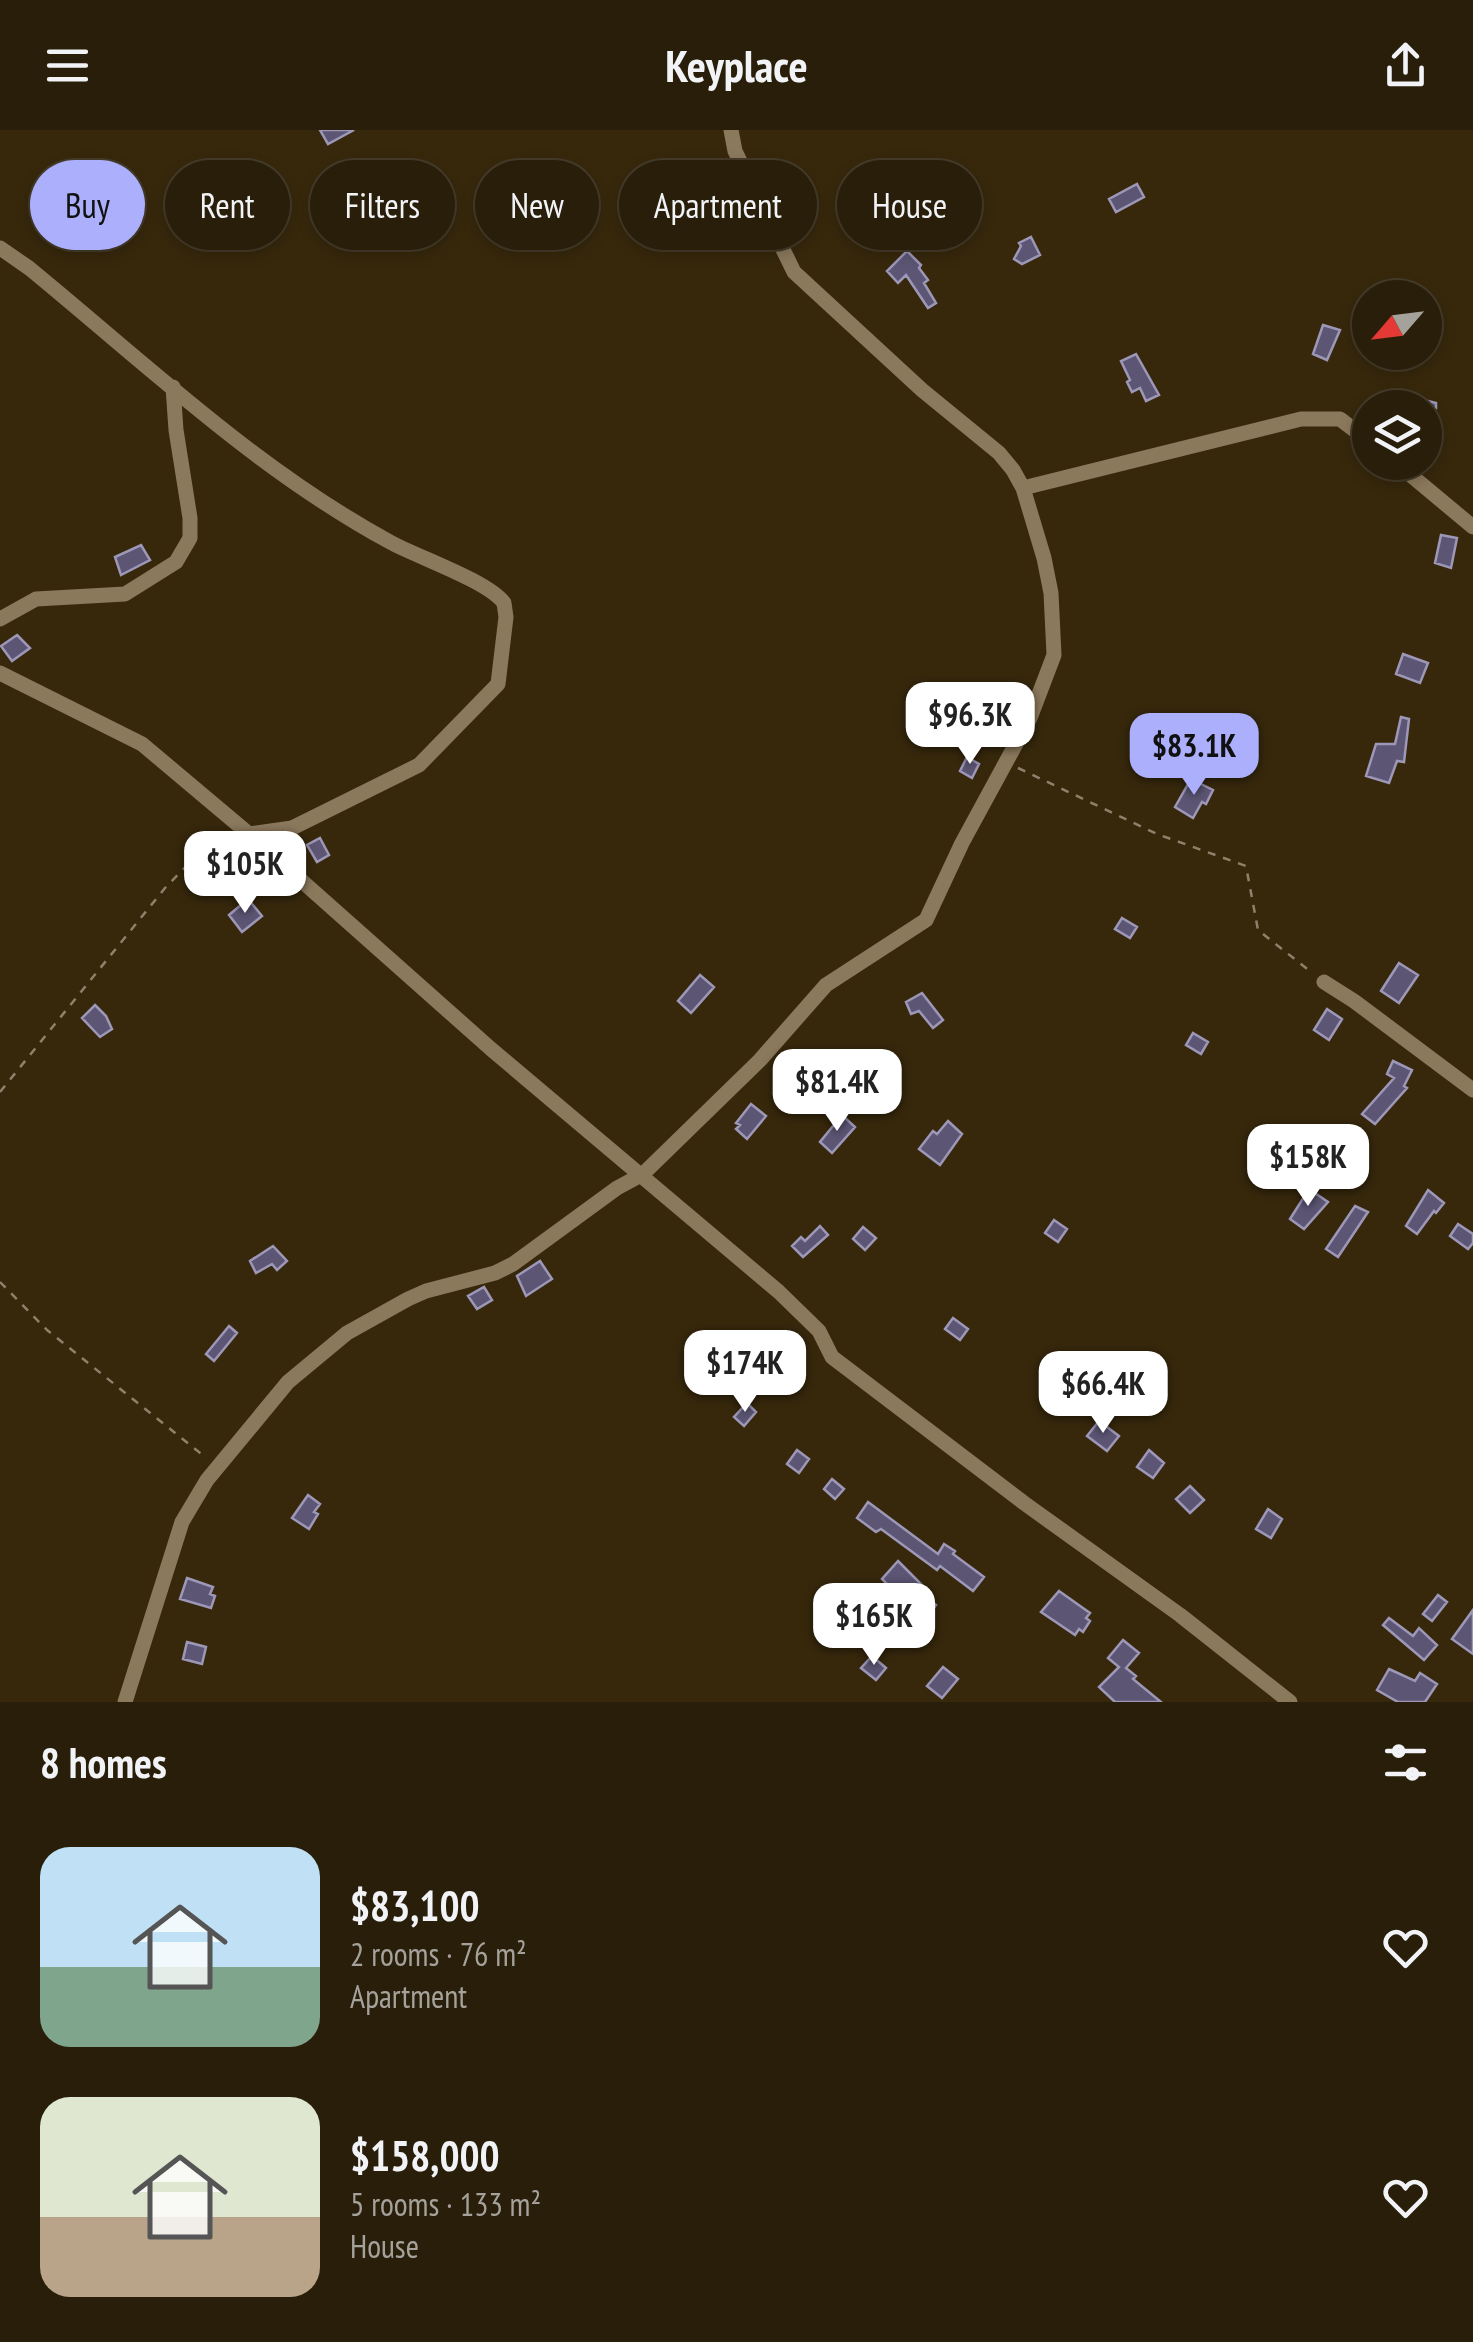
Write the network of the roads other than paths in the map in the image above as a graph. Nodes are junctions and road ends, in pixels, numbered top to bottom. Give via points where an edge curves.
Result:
1 (731, 130) edge
2 (0, 248) edge
3 (173, 387) junction
4 (1352, 428) edge
5 (1416, 480) edge
6 (1023, 488) junction
7 (1473, 527) edge
8 (0, 619) edge
9 (0, 673) edge
10 (250, 834) junction
11 (1324, 982) road end
12 (1473, 1090) edge
13 (642, 1174) junction
14 (125, 1702) edge
15 (1290, 1702) edge

1 - 6 street via 735,152 794,272 1006,460
2 - 3 street
3 - 8 street via 190,528 176,562 125,594 36,599
3 - 10 street via 330,506 477,584 500,598 506,612 498,684 419,765 292,828
4 - 6 street via 1340,419 1300,420
5 - 7 street
6 - 13 street via 1044,558 1056,642 1051,667 926,920 826,985 760,1060
9 - 10 street via 142,744
10 - 13 street via 392,964
11 - 12 street
13 - 14 street via 513,1264 426,1291 348,1334 288,1382 193,1500
13 - 15 street via 789,1301 819,1331 832,1357

